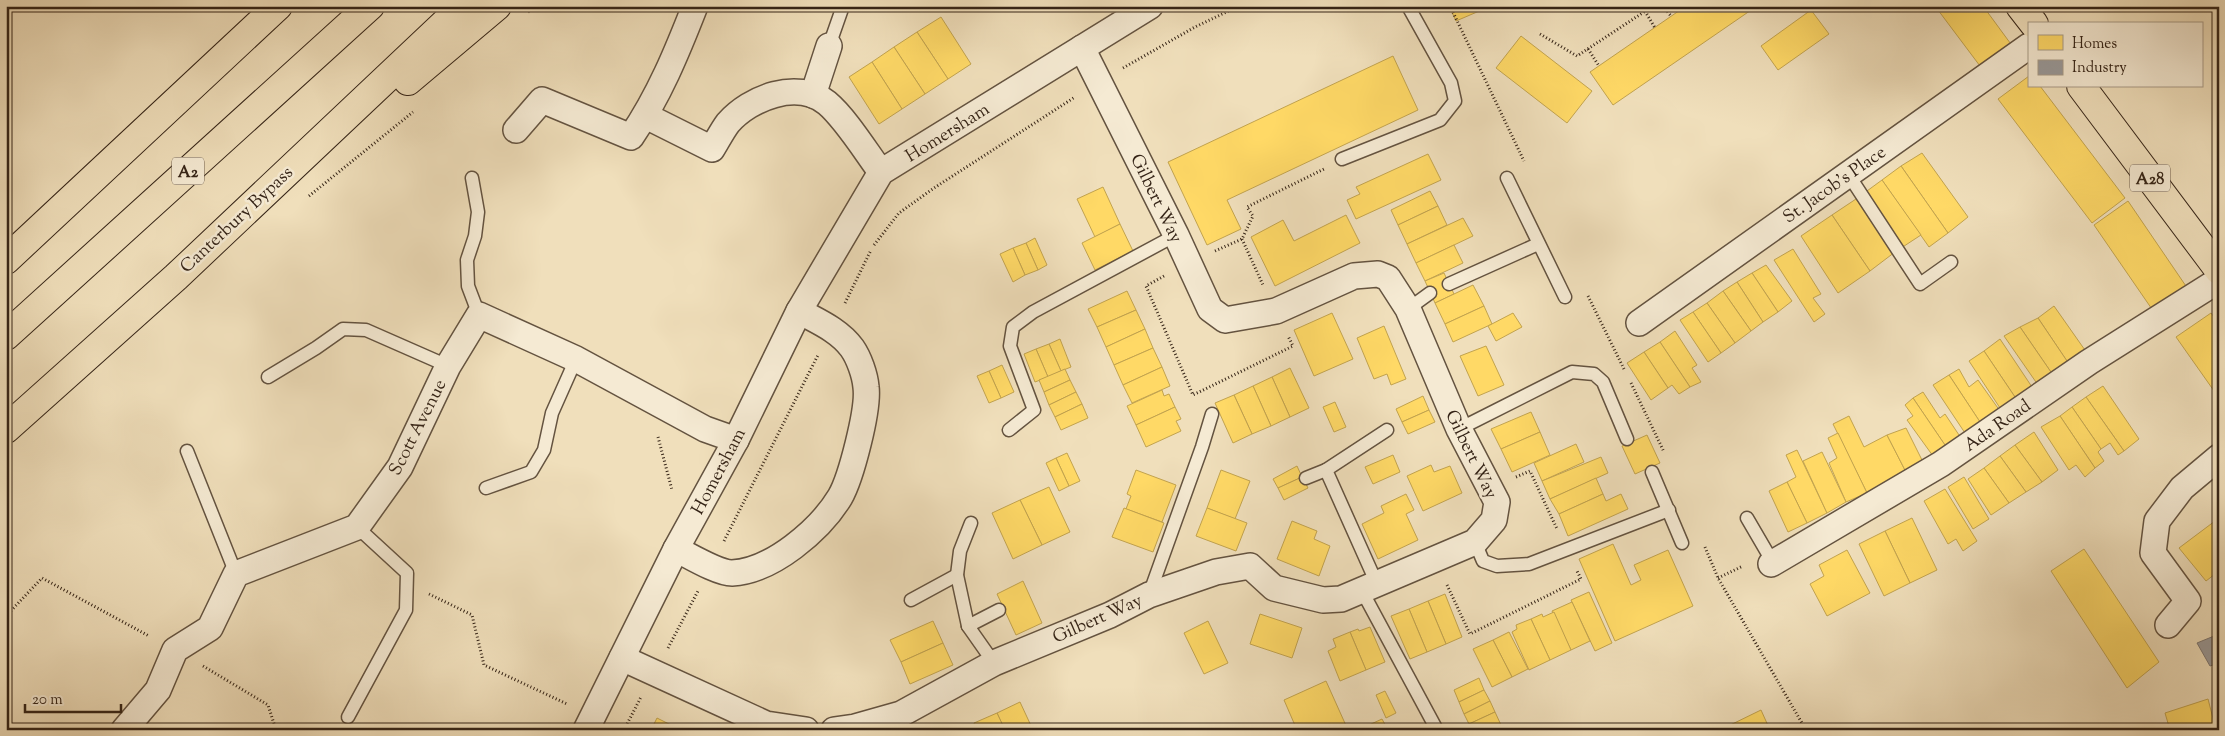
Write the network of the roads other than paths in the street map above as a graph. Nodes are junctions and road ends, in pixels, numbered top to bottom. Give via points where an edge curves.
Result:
1 (278, 6) edge
2 (370, 6) edge
3 (463, 6) edge
4 (497, 6) edge
5 (696, 6) edge
6 (843, 6) edge
7 (1150, 6) edge
8 (1408, 6) edge
9 (2020, 6) edge
10 (2032, 22) edge
11 (829, 46) joint
12 (2028, 47) edge
13 (1082, 48) junction
14 (2082, 88) edge
15 (813, 95) junction
16 (646, 116) junction
17 (516, 130) dead end
18 (1342, 159) road end
19 (881, 172) junction
20 (1848, 174) junction
21 (472, 178) dead end
22 (1507, 178) dead end
23 (1176, 235) junction
24 (1538, 244) junction
25 (6, 260) edge
26 (1951, 262) dead end
27 (2219, 270) edge
28 (176, 277) junction
29 (2219, 280) edge
30 (1449, 284) dead end
31 (1430, 293) dead end
32 (1565, 297) dead end
33 (1408, 309) junction
34 (799, 312) junction
35 (479, 315) junction
36 (1639, 323) dead end
37 (6, 336) edge
38 (576, 359) junction
39 (448, 366) junction
40 (268, 377) dead end
41 (1212, 414) dead end
42 (6, 429) edge
43 (1459, 429) junction
44 (1009, 430) dead end
45 (1387, 430) dead end
46 (1627, 439) dead end
47 (736, 440) junction
48 (187, 451) dead end
49 (2219, 457) edge
50 (1326, 470) junction
51 (1652, 472) dead end
52 (1306, 478) dead end
53 (486, 488) dead end
54 (1668, 510) junction
55 (1747, 518) dead end
56 (971, 523) dead end
57 (357, 528) junction
58 (1475, 542) junction
59 (1682, 543) dead end
60 (676, 549) junction
61 (1771, 564) joint
62 (236, 574) junction
63 (957, 575) junction
64 (1369, 588) junction
65 (1149, 595) junction
66 (911, 600) dead end
67 (999, 610) dead end
68 (2168, 625) dead end
69 (968, 626) junction
70 (622, 658) junction
71 (994, 663) junction
72 (348, 717) dead end
73 (590, 721) edge
74 (124, 730) edge
75 (806, 730) edge
76 (834, 730) edge
77 (1437, 730) edge

1 - 25 highway
2 - 37 highway, A2
3 - 28 highway, Canterbury Bypass
4 - 28 highway
5 - 16 street
6 - 11 lane
7 - 13 street, Homersham
8 - 18 lane via 1451,83 1455,101 1440,120
9 - 10 highway
11 - 15 street
12 - 20 street, St. Jacob's Place
13 - 19 street, Homersham
13 - 23 street, Gilbert Way
14 - 27 highway, A28
15 - 16 street via 794,92 760,98 728,124 712,149
15 - 19 street via 827,104
16 - 17 street via 631,137 542,100
19 - 34 street, Homersham
20 - 26 lane via 1920,284
20 - 36 street, St. Jacob's Place
21 - 35 lane via 478,212 468,260 468,286
22 - 24 lane
23 - 33 street, Gilbert Way via 1210,309 1225,320 1276,312 1354,276 1378,274 1388,278
23 - 44 lane via 1033,312 1013,327 1010,346 1034,410
24 - 30 lane
24 - 32 lane
28 - 42 highway, Canterbury Bypass
29 - 61 street, Ada Road via 2089,362 1941,464
31 - 33 lane
33 - 43 street, Gilbert Way
34 - 47 street, Homersham
34 - 60 street via 831,329 852,348 866,387 865,410 855,454 841,496 820,524 793,547 756,570 730,573
35 - 38 street
35 - 39 street, Scott Avenue
38 - 47 street via 705,429
38 - 53 lane via 552,413 544,450 531,472
39 - 40 lane via 366,330 343,329
39 - 57 street, Scott Avenue via 400,467
41 - 65 lane
43 - 46 lane via 1572,372 1594,374 1603,382
43 - 58 street, Gilbert Way via 1497,502 1494,520
45 - 50 lane
47 - 60 street, Homersham
48 - 62 lane
49 - 68 street via 2182,488 2157,521 2153,554 2188,602
50 - 52 lane
50 - 64 lane
51 - 54 lane
54 - 58 lane via 1529,564 1497,566 1484,562
54 - 59 lane
55 - 61 lane
56 - 63 lane via 960,551
57 - 62 street
57 - 72 lane via 407,573 406,610
58 - 64 street, Gilbert Way
60 - 70 street, Homersham
62 - 74 street via 210,628 175,650 158,690
63 - 66 lane
63 - 69 lane
64 - 65 street, Gilbert Way via 1341,599 1323,600 1274,588 1250,566 1216,572
64 - 77 lane
65 - 71 street, Gilbert Way via 1110,615
67 - 69 lane
69 - 71 lane
70 - 73 street, Homersham
70 - 75 street via 766,724
71 - 76 street, Gilbert Way via 901,714

